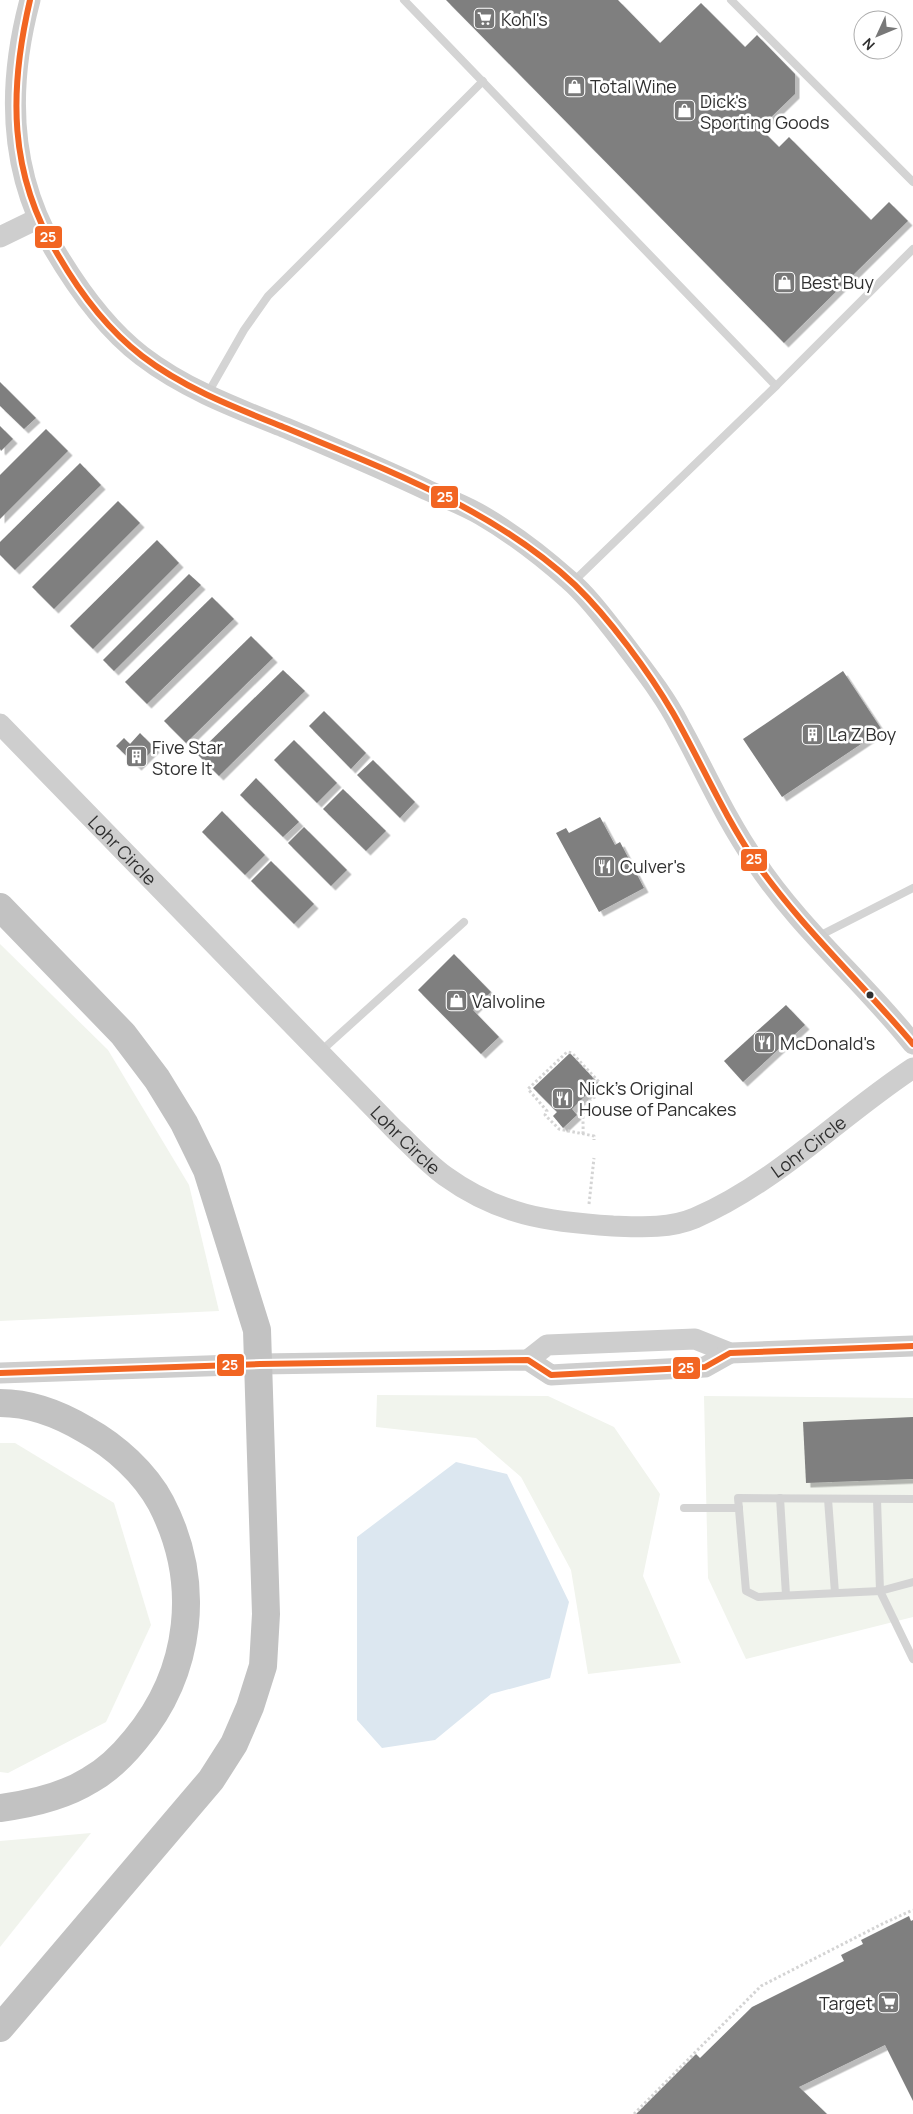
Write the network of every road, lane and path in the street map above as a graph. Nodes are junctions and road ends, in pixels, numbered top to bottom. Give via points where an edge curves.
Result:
1 (30, 0) edge
2 (404, 0) edge
3 (731, 0) edge
4 (482, 81) junction
5 (913, 182) edge
6 (37, 219) junction
7 (0, 237) edge
8 (913, 249) edge
9 (776, 386) junction
10 (207, 396) junction
11 (572, 582) junction
12 (0, 724) edge
13 (913, 888) edge
14 (0, 907) edge
15 (464, 922) dead end
16 (815, 938) junction
17 (913, 1044) edge
18 (320, 1051) junction
19 (913, 1068) edge
20 (583, 1134) junction
21 (594, 1140) dead end
22 (594, 1158) dead end
23 (589, 1204) dead end
24 (913, 1346) edge
25 (730, 1353) junction
26 (528, 1360) junction
27 (260, 1364) junction
28 (0, 1373) edge
29 (0, 1403) edge
30 (780, 1498) junction
31 (828, 1499) junction
32 (877, 1499) junction
33 (913, 1499) edge
34 (684, 1508) dead end
35 (739, 1508) junction
36 (913, 1582) edge
37 (880, 1591) junction
38 (835, 1593) junction
39 (786, 1595) junction
40 (913, 1659) edge
41 (0, 1808) edge
42 (913, 1910) edge
43 (0, 2028) edge
44 (634, 2114) edge

1 - 6 street via 22,29 15,131
2 - 4 lane
3 - 5 lane
4 - 9 lane
4 - 10 lane via 268,296 244,330
6 - 7 street
6 - 10 street via 65,268 109,327 141,355
8 - 9 lane
9 - 11 lane
10 - 11 street via 385,470 480,514 526,544
11 - 16 street via 653,682 680,724 734,831 770,884
12 - 18 street, Lohr Circle
13 - 16 lane
14 - 27 highway via 123,1034 157,1079 184,1123 207,1170 241,1275 257,1330
15 - 18 lane
16 - 17 street
18 - 19 street, Lohr Circle via 444,1176 488,1203 532,1218 652,1228 693,1219 730,1200
20 - 20 path via 559,1129 528,1089 567,1052 572,1053 599,1082 599,1096 587,1100 585,1105
20 - 21 path via 594,1136
22 - 23 path
24 - 25 street
25 - 26 street via 695,1339 548,1345
25 - 26 street via 704,1367 560,1375 551,1375
26 - 27 street
27 - 28 street
27 - 43 highway via 266,1614 263,1666 250,1707 234,1744 211,1780
29 - 41 highway via 39,1408 76,1424 105,1441 138,1471 161,1502 178,1547 186,1595 185,1636 172,1682 152,1720 120,1758 90,1781 51,1798
30 - 31 lane
30 - 35 lane via 738,1498
30 - 39 lane
31 - 32 lane
31 - 38 lane
32 - 33 lane
32 - 37 lane
34 - 35 lane
35 - 39 lane via 746,1591 758,1597
36 - 37 lane
37 - 38 lane
37 - 40 lane
38 - 39 lane
42 - 44 path via 762,1986

